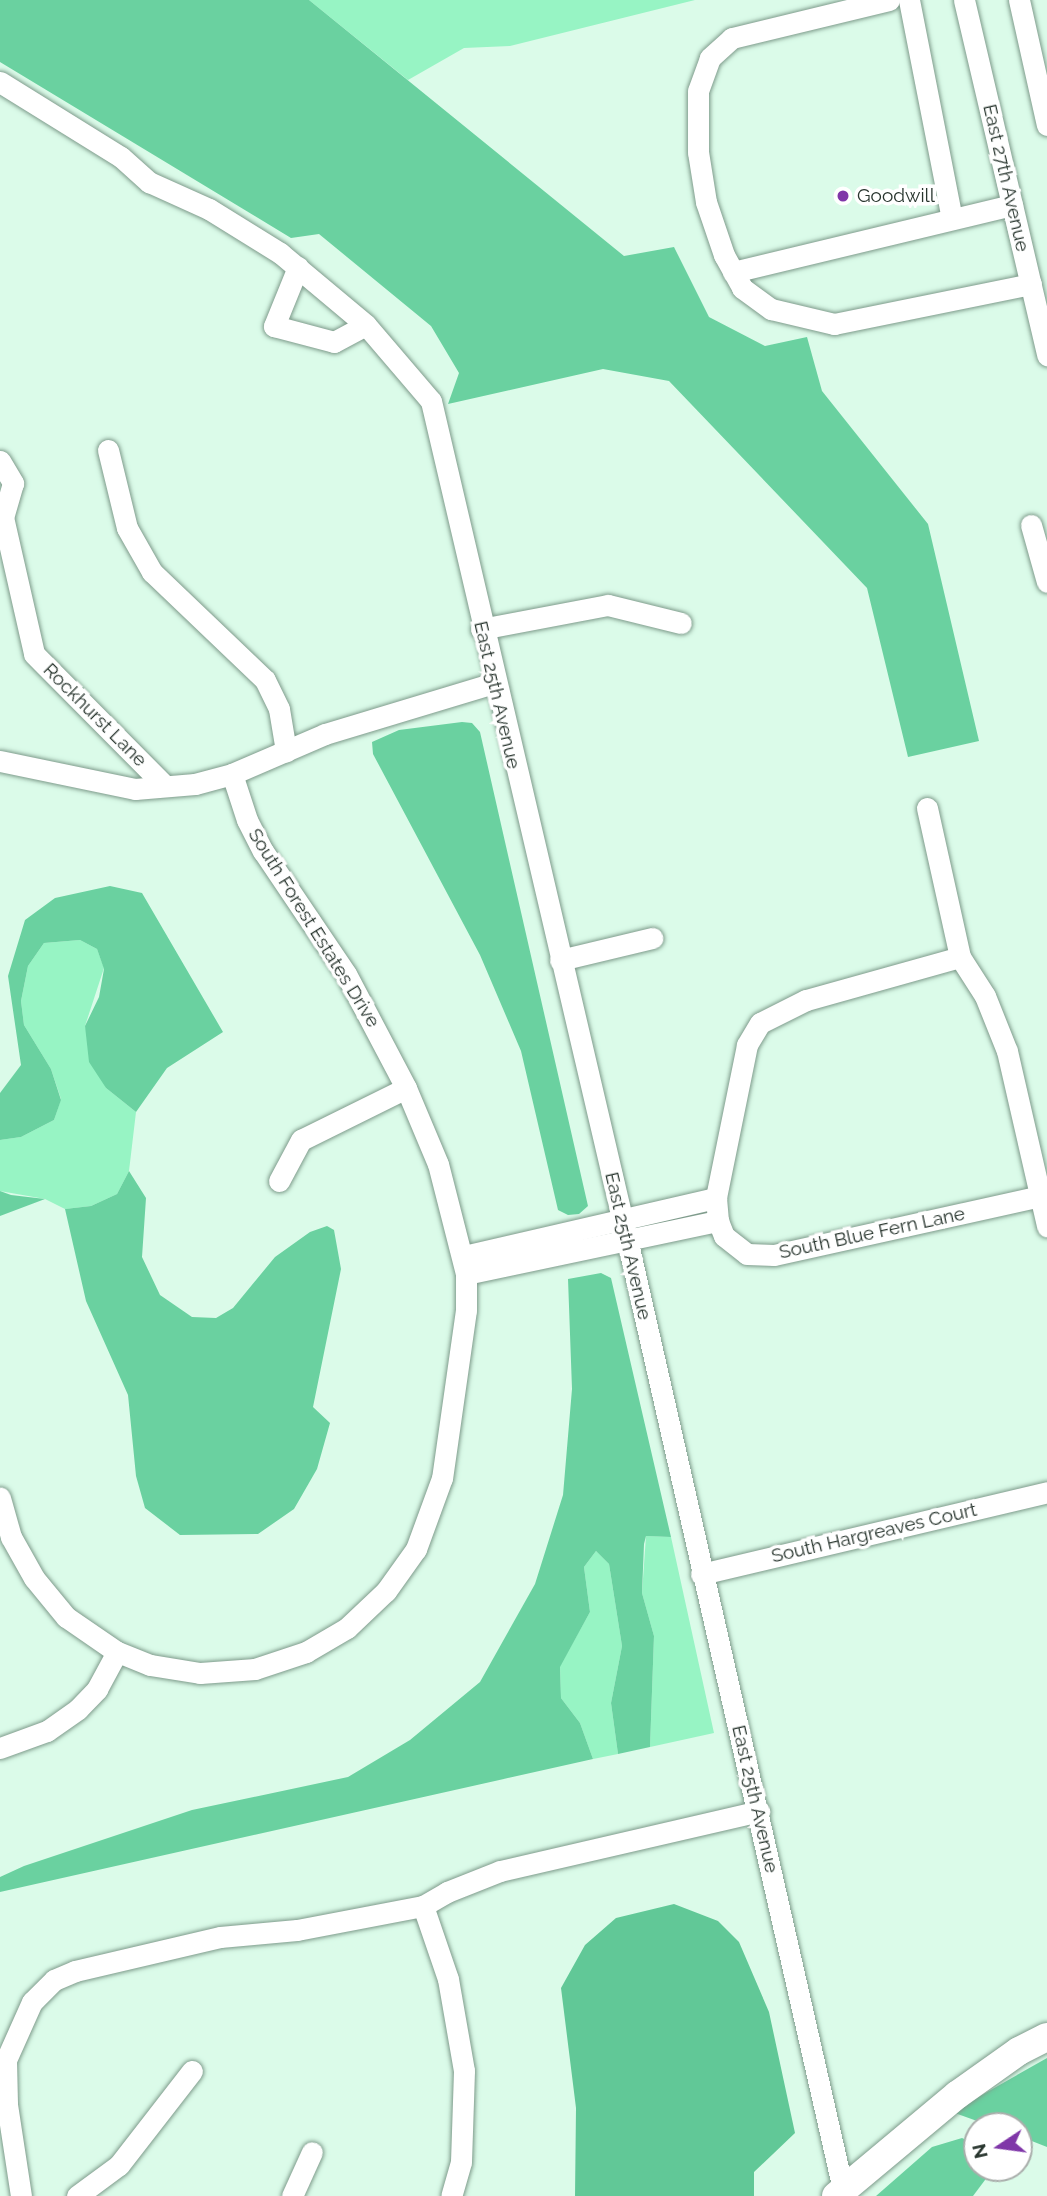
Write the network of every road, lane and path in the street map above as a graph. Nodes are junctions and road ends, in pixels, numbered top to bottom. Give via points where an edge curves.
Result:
1 (889, 0) edge
2 (909, 0) edge
3 (964, 0) edge
4 (1019, 0) edge
5 (0, 82) edge
6 (1047, 125) edge
7 (1012, 205) junction
8 (953, 219) junction
9 (298, 267) junction
10 (733, 272) junction
11 (1035, 272) edge
12 (366, 325) junction
13 (1047, 355) edge
14 (107, 450) dead end
15 (0, 461) edge
16 (2, 516) edge
17 (1031, 525) dead end
18 (1047, 582) edge
19 (681, 623) dead end
20 (481, 629) junction
21 (494, 683) junction
22 (286, 751) junction
23 (0, 761) edge
24 (232, 774) junction
25 (165, 786) junction
26 (927, 808) dead end
27 (652, 938) dead end
28 (960, 957) junction
29 (561, 960) junction
30 (406, 1088) junction
31 (279, 1181) dead end
32 (1041, 1196) junction
33 (716, 1198) junction
34 (718, 1221) junction
35 (1047, 1226) edge
36 (625, 1229) junction
37 (465, 1265) junction
38 (1047, 1492) edge
39 (0, 1497) edge
40 (701, 1574) junction
41 (117, 1653) junction
42 (0, 1748) edge
43 (759, 1811) junction
44 (423, 1906) junction
45 (1047, 2037) edge
46 (3, 2061) edge
47 (192, 2071) dead end
48 (312, 2152) dead end
49 (839, 2193) edge
50 (21, 2196) edge
51 (77, 2196) edge
52 (292, 2196) edge
53 (451, 2196) edge

1 - 10 street via 732,38 710,58 698,90 698,152 706,202
2 - 8 street
3 - 7 street, East 27th Avenue
4 - 6 street
5 - 9 street, East 25th Avenue via 121,157 149,182 209,209
7 - 8 street
7 - 11 street, East 27th Avenue
8 - 10 street
9 - 12 street, East 25th Avenue
9 - 12 street via 274,326 334,342
10 - 11 street via 742,288 771,309 834,324
11 - 13 street, East 27th Avenue
12 - 20 street, East 25th Avenue via 431,401
14 - 22 street via 127,528 152,572 265,680 279,709
15 - 16 street, Rockhurst Lane via 13,483
16 - 25 street, Rockhurst Lane via 34,654
17 - 18 street
19 - 20 street via 608,605
20 - 21 street, East 25th Avenue
21 - 22 street via 325,734
21 - 29 street, East 25th Avenue
22 - 24 street
23 - 25 street via 135,789
24 - 25 street
24 - 30 street, South Forest Estates Drive via 263,851 346,974
26 - 28 street
27 - 29 street
28 - 32 street via 985,996 1007,1051
28 - 33 street via 806,1000 760,1023 747,1045
29 - 36 street, East 25th Avenue
30 - 31 street via 301,1140
30 - 37 street, South Forest Estates Drive via 438,1164
32 - 34 street, South Blue Fern Lane via 774,1255 747,1254 724,1236
32 - 35 street
33 - 34 street
33 - 36 street
34 - 36 street
36 - 37 street
36 - 40 street, East 25th Avenue
37 - 41 street, South Forest Estates Drive via 461,1356 442,1478 416,1549 386,1591 347,1628 306,1653 255,1669 200,1673 150,1665
38 - 40 street, South Hargreaves Court
39 - 41 street, South Forest Estates Drive via 11,1537 34,1578 66,1617
40 - 43 street, East 25th Avenue
41 - 42 street via 97,1689 78,1709 47,1731
43 - 44 street via 500,1871
43 - 49 street, East 25th Avenue
44 - 46 street via 297,1930 220,1937 75,1971 54,1980 32,2002
44 - 53 street via 448,1979 464,2071 461,2162
45 - 49 main road via 957,2095
46 - 50 street
47 - 51 street via 119,2165
48 - 52 street

